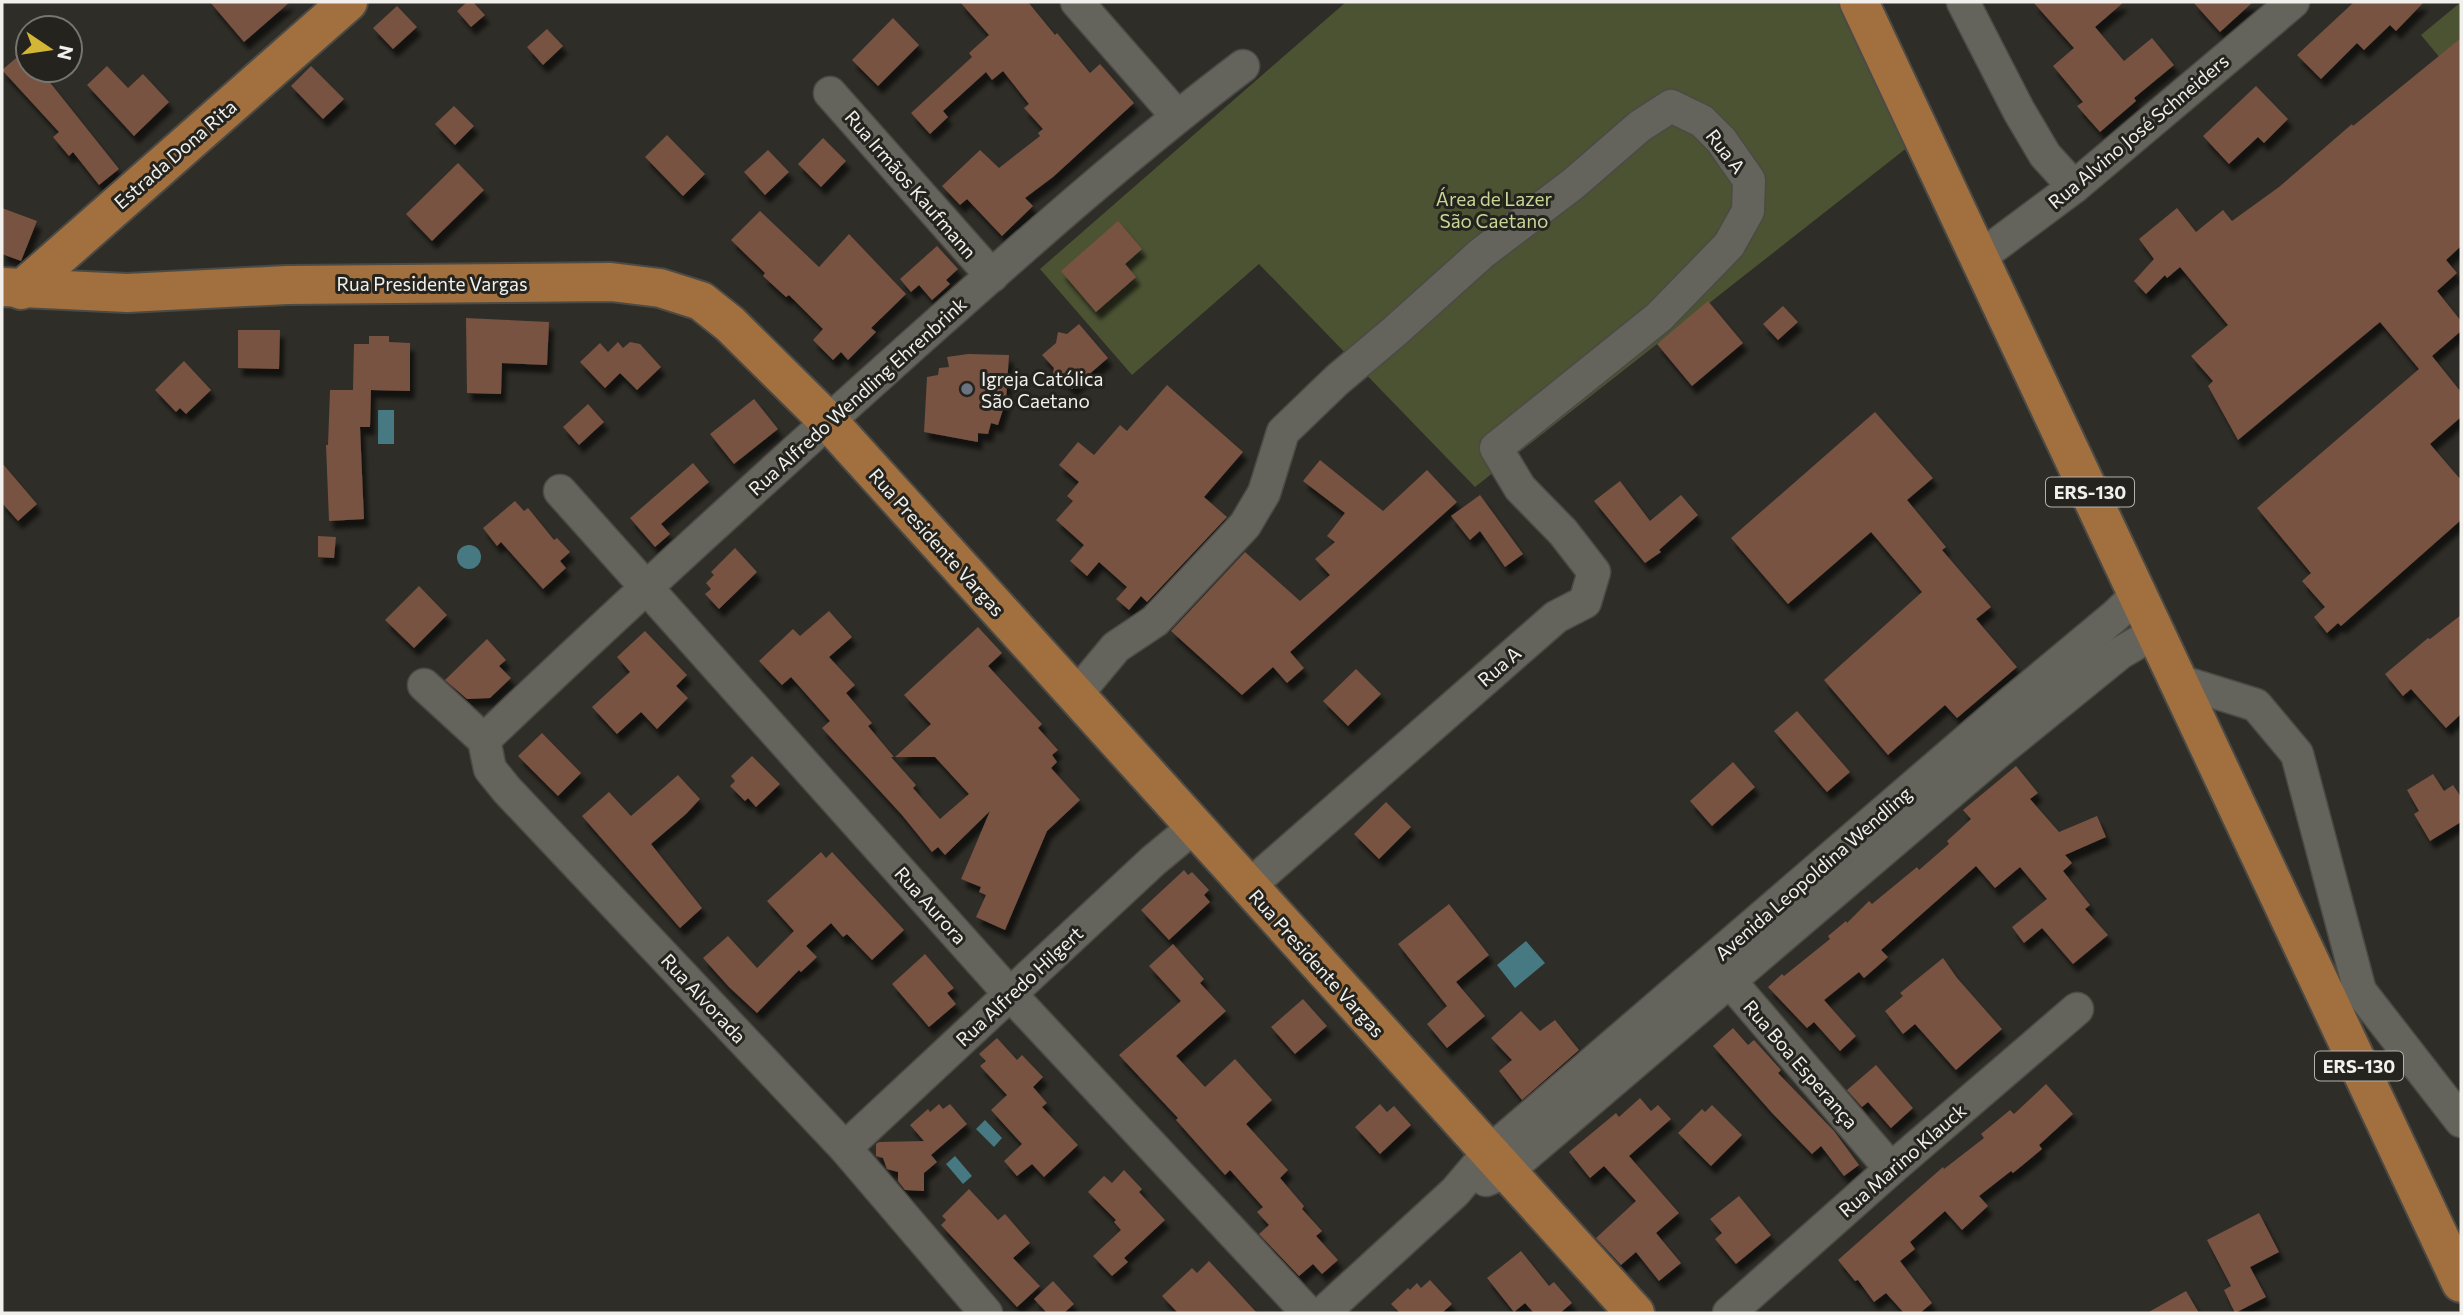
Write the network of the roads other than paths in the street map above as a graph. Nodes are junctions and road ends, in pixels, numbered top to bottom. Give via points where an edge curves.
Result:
1 (348, 2) edge
2 (1077, 2) edge
3 (1859, 2) edge
4 (1963, 2) edge
5 (2293, 2) edge
6 (1243, 66) dead end
7 (830, 93) dead end
8 (1177, 116) junction
9 (2074, 187) junction
10 (1980, 257) junction
11 (992, 276) junction
12 (8, 294) edge
13 (828, 421) junction
14 (560, 491) dead end
15 (645, 587) junction
16 (2138, 594) junction
17 (2156, 632) junction
18 (2179, 681) junction
19 (424, 685) dead end
20 (1076, 695) junction
21 (484, 740) junction
22 (1194, 827) junction
23 (1248, 887) junction
24 (1721, 970) junction
25 (1010, 994) junction
26 (2077, 1009) dead end
27 (2461, 1121) edge
28 (845, 1147) junction
29 (1497, 1163) junction
30 (1891, 1169) junction
31 (2461, 1283) edge
32 (986, 1313) edge
33 (1308, 1313) edge
34 (1323, 1313) edge
35 (1634, 1313) edge
36 (1729, 1313) edge

1 - 12 main road, Estrada Dona Rita
2 - 8 street
3 - 10 main road, ERS-130
4 - 9 street via 2045,155
5 - 9 street, Rua Alvino José Schneiders
6 - 8 street, Rua Alfredo Wendling Ehrenbrink
7 - 11 street, Rua Irmãos Kaufmann
8 - 11 street, Rua Alfredo Wendling Ehrenbrink
9 - 10 street, Rua Alvino José Schneiders
10 - 16 main road, ERS-130
11 - 13 street, Rua Alfredo Wendling Ehrenbrink
12 - 13 main road, Rua Presidente Vargas via 611,282 660,288 701,302 730,324
13 - 15 street, Rua Alfredo Wendling Ehrenbrink
13 - 20 main road, Rua Presidente Vargas
14 - 15 street, Rua Aurora
15 - 21 street, Rua Alfredo Wendling Ehrenbrink
15 - 25 street, Rua Aurora
16 - 17 main road, ERS-130
16 - 24 street, Avenida Leopoldina Wendling
17 - 18 main road, ERS-130
17 - 24 street, Avenida Leopoldina Wendling via 2120,653
18 - 27 street via 2256,705 2297,754 2360,991
18 - 31 main road, ERS-130
19 - 21 street
20 - 22 main road, Rua Presidente Vargas
20 - 23 street, Rua A via 1116,647 1155,621 1245,525 1264,493 1283,432 1482,253 1671,106 1702,121 1721,140 1749,180 1748,211 1728,245 1659,317 1496,448 1520,488 1594,572 1585,602 1556,617
21 - 28 street, Rua Alvorada via 490,769 507,790
22 - 23 main road, Rua Presidente Vargas
22 - 25 street, Rua Alfredo Hilgert
23 - 29 main road, Rua Presidente Vargas
24 - 29 street, Avenida Leopoldina Wendling
24 - 30 street, Rua Boa Esperança
25 - 28 street, Rua Alfredo Hilgert
25 - 33 street, Rua Aurora
26 - 30 street, Rua Marino Klauck
28 - 32 street, Rua Alvorada
29 - 34 street, Avenida Leopoldina Wendling via 1455,1192
29 - 35 main road, Rua Presidente Vargas
30 - 36 street, Rua Marino Klauck

